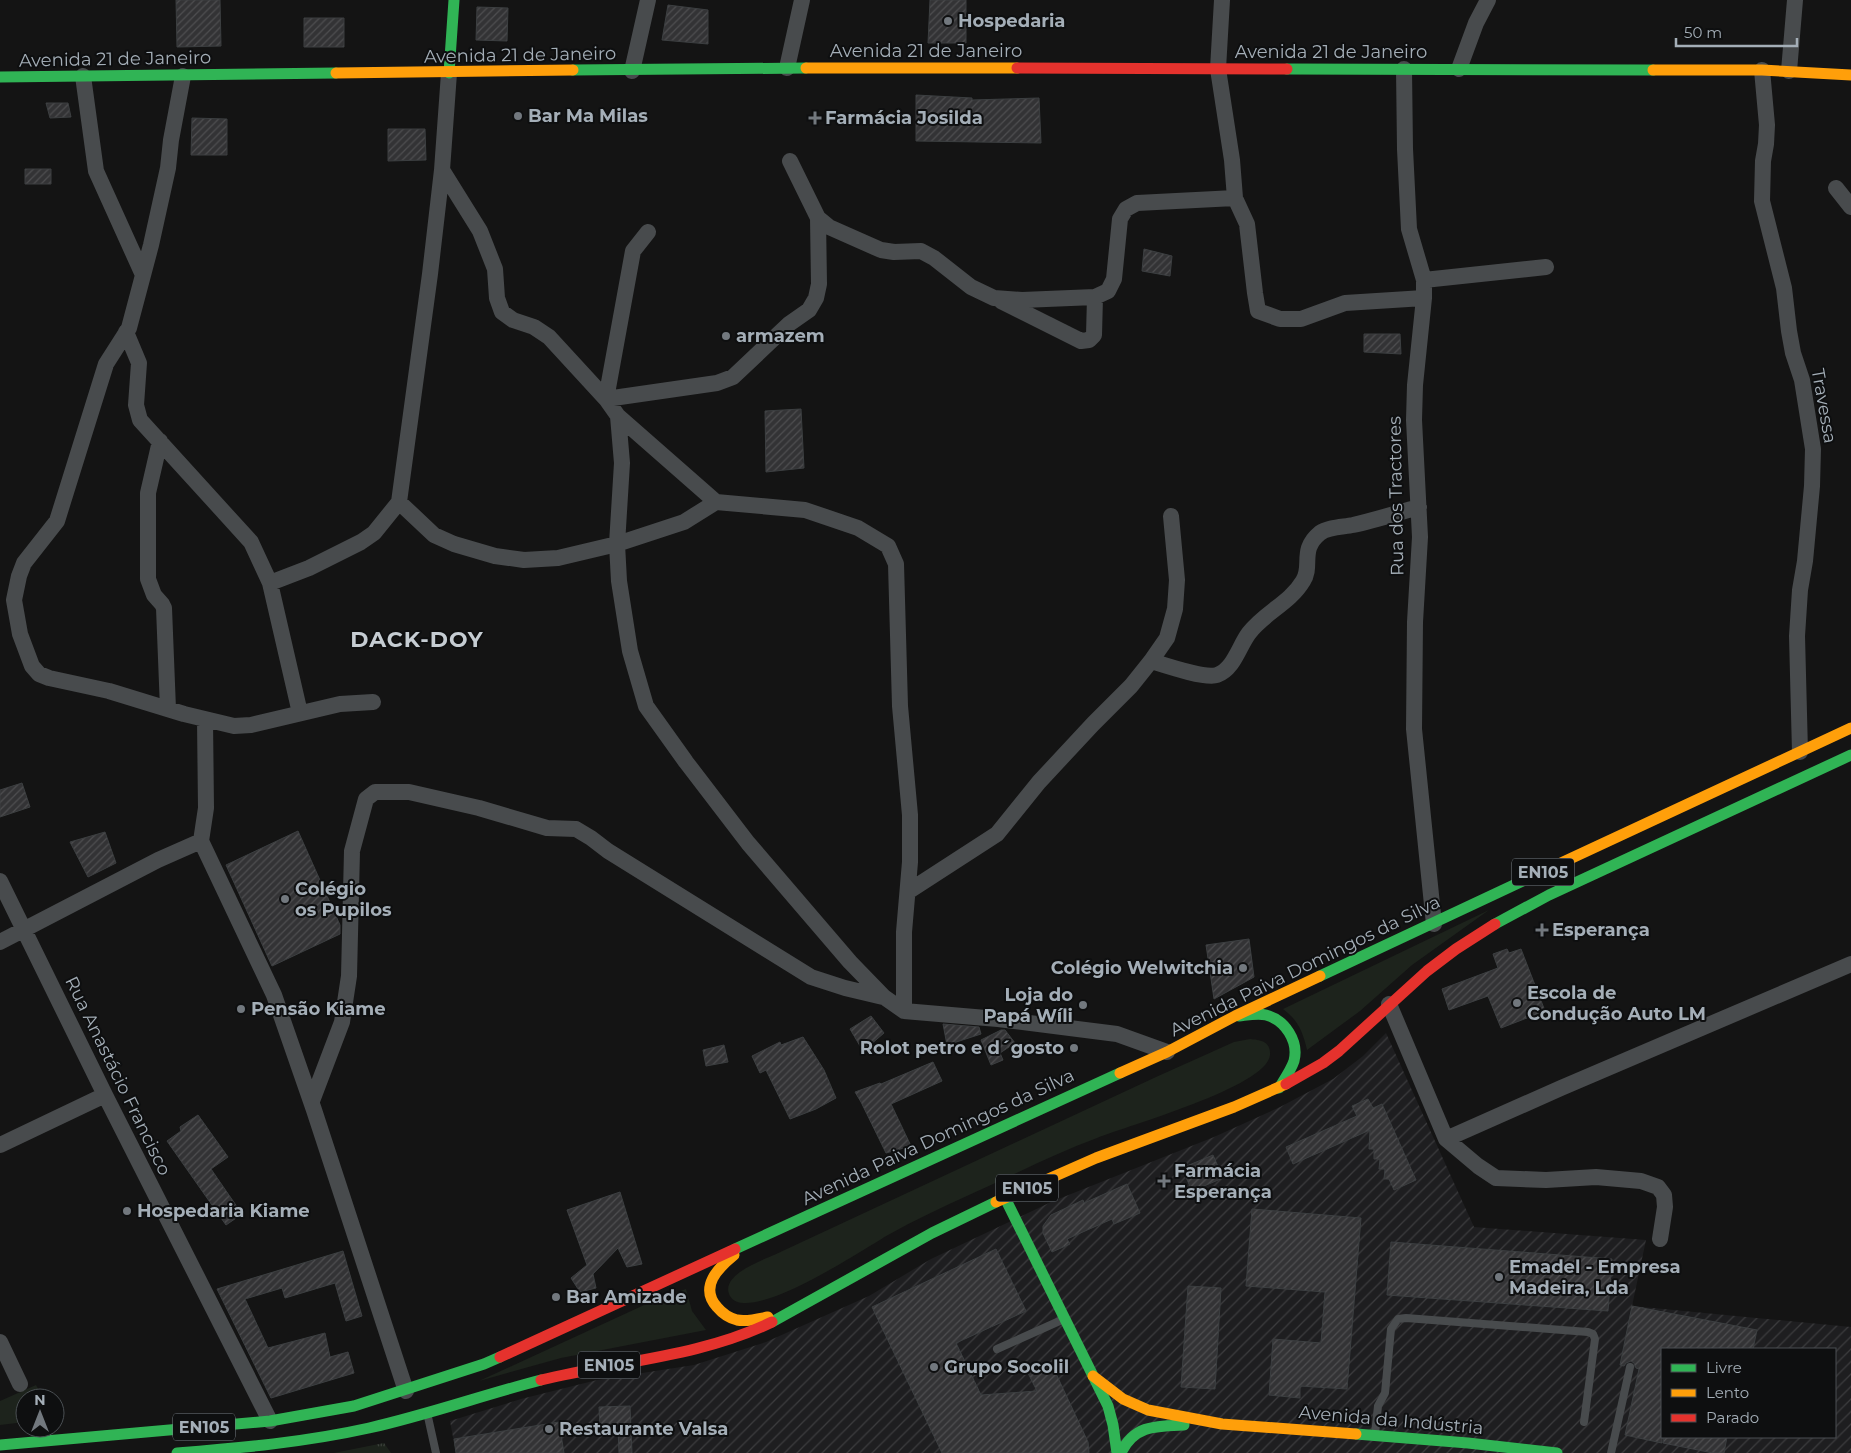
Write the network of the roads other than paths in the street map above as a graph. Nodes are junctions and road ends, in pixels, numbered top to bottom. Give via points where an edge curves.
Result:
1 (454, 0) edge
2 (648, 0) edge
3 (802, 0) edge
4 (1222, 0) edge
5 (1488, 0) edge
6 (1795, 0) edge
7 (787, 68) junction
8 (1218, 69) junction
9 (1404, 69) junction
10 (1459, 69) junction
11 (1762, 70) junction
12 (632, 71) junction
13 (1789, 71) junction
14 (450, 73) junction
15 (83, 76) junction
16 (183, 76) junction
17 (1851, 76) edge
18 (0, 77) edge
19 (790, 161) dead end
20 (442, 170) junction
21 (1836, 188) dead end
22 (1236, 198) junction
23 (1851, 207) edge
24 (818, 218) junction
25 (648, 232) dead end
26 (1546, 267) dead end
27 (143, 274) junction
28 (1424, 280) junction
29 (1095, 297) junction
30 (994, 298) junction
31 (1424, 298) junction
32 (126, 332) junction
33 (606, 399) junction
34 (618, 416) junction
35 (160, 441) junction
36 (399, 502) junction
37 (716, 502) junction
38 (1418, 506) junction
39 (1171, 516) dead end
40 (617, 544) junction
41 (270, 583) junction
42 (1151, 661) junction
43 (373, 702) dead end
44 (168, 709) junction
45 (300, 713) junction
46 (205, 720) junction
47 (1851, 728) edge
48 (1800, 752) junction
49 (1851, 755) edge
50 (201, 841) junction
51 (0, 881) edge
52 (909, 891) junction
53 (1434, 924) junction
54 (24, 931) junction
55 (0, 942) edge
56 (1851, 964) edge
57 (884, 997) junction
58 (1389, 1004) junction
59 (904, 1011) junction
60 (1236, 1016) junction
61 (1167, 1052) junction
62 (1279, 1088) junction
63 (105, 1095) junction
64 (312, 1101) junction
65 (1446, 1139) junction
66 (0, 1145) edge
67 (1005, 1198) junction
68 (1660, 1239) dead end
69 (752, 1242) junction
70 (788, 1315) junction
71 (1066, 1318) junction
72 (0, 1342) edge
73 (997, 1349) dead end
74 (1630, 1367) dead end
75 (1093, 1376) junction
76 (20, 1384) dead end
77 (406, 1390) junction
78 (427, 1413) junction
79 (270, 1421) junction
80 (1584, 1422) dead end
81 (1222, 1424) junction
82 (1375, 1436) junction
83 (0, 1445) edge
84 (177, 1453) edge
85 (436, 1453) edge
86 (1116, 1453) edge
87 (1121, 1453) edge
88 (1557, 1453) edge
89 (1611, 1453) edge

1 - 14 main road
2 - 12 street
3 - 7 street
4 - 8 street
5 - 10 street
6 - 13 street
7 - 8 main road, Avenida 21 de Janeiro
7 - 12 main road, Avenida 21 de Janeiro
8 - 9 main road, Avenida 21 de Janeiro
8 - 22 street
9 - 10 main road, Avenida 21 de Janeiro
9 - 28 street, Rua dos Tractores via 1409,229
10 - 11 main road, Avenida 21 de Janeiro
11 - 13 main road, Avenida 21 de Janeiro
11 - 48 street, Travessa via 1767,125 1762,201 1784,288 1789,331 1802,380 1813,449 1797,636
12 - 14 main road, Avenida 21 de Janeiro
13 - 17 main road, Avenida 21 de Janeiro
14 - 16 main road, Avenida 21 de Janeiro
14 - 20 street
15 - 16 main road, Avenida 21 de Janeiro
15 - 18 main road, Avenida 21 de Janeiro
15 - 27 street via 96,171
16 - 27 street via 168,168
19 - 24 street
20 - 33 street via 480,231 495,270 497,298 502,312 549,337
20 - 36 street
21 - 23 street
22 - 29 street via 1137,203 1126,209 1120,219 1114,279 1108,291
22 - 31 street via 1248,224 1258,311 1280,319 1301,318 1345,303
24 - 30 street via 829,227 881,250 921,252 934,258 971,287
24 - 33 street via 819,284 816,298 809,310 789,324 733,377 716,384
25 - 33 street via 633,251
26 - 28 street
27 - 32 street
28 - 31 street, Rua dos Tractores
29 - 30 street
29 - 30 street via 1094,336 1081,341
31 - 38 street, Rua dos Tractores via 1415,384
32 - 35 street via 139,363 136,406 140,420
32 - 44 street via 106,364 57,521 24,563 14,600 20,634 32,666 39,674
33 - 34 street
34 - 37 street
34 - 40 street via 622,463
35 - 41 street via 251,542
35 - 44 street via 148,493 148,579 164,608
36 - 40 street via 434,535 495,556 524,560 558,558
36 - 41 street via 374,533 361,542
37 - 40 street via 684,522
37 - 52 street via 805,510 858,528 888,546 896,564 900,706 910,815
38 - 42 street via 1322,531 1311,541 1305,579 1294,594 1249,633 1235,659 1217,675 1190,673
38 - 53 street, Rua dos Tractores via 1420,537 1414,729
39 - 42 street via 1177,580 1175,609 1167,638
40 - 57 street via 630,651 646,706 748,843
41 - 45 street
42 - 52 street via 1039,782 997,834
43 - 45 street via 340,704
44 - 46 street
45 - 46 street via 250,725 234,726
46 - 50 street via 206,808
47 - 48 main road, Avenida Paiva Domingos da Silva / EN105
48 - 53 main road, Avenida Paiva Domingos da Silva / EN105
49 - 58 main road, EN105 via 1511,915 1427,970
50 - 54 street via 158,860
50 - 64 street via 274,995
51 - 54 street, Rua Anastácio Francisco
52 - 59 street via 904,932
53 - 60 main road, Avenida Paiva Domingos da Silva / EN105
54 - 55 street
54 - 63 street, Rua Anastácio Francisco
56 - 65 street
57 - 59 street
57 - 64 street via 811,977 576,830 547,828 409,792 375,792 366,799 352,852 349,976 342,1022
58 - 62 main road, EN105 via 1336,1052
58 - 65 street
59 - 61 street via 1117,1034
60 - 61 main road, Avenida Paiva Domingos da Silva / EN105
60 - 62 main road via 1264,1014 1286,1028 1293,1041 1294,1060
61 - 69 main road, Avenida Paiva Domingos da Silva / EN105
62 - 67 main road, EN105 via 1100,1156
63 - 66 street
63 - 79 street, Rua Anastácio Francisco
64 - 77 street
65 - 68 street via 1496,1178 1596,1177 1641,1181 1658,1187 1664,1195 1665,1207
67 - 70 main road, EN105 via 918,1241
67 - 71 main road
69 - 70 main road via 722,1265 711,1280 709,1293 713,1304 726,1316 740,1320
69 - 77 main road, Avenida Paiva Domingos da Silva / EN105 via 484,1364
70 - 78 main road, EN105 via 713,1346 553,1377
71 - 73 lane
71 - 75 main road
72 - 76 street
74 - 89 lane
75 - 81 main road, Avenida da Indústria via 1123,1399 1148,1410
75 - 86 main road via 1108,1406
77 - 79 main road, Avenida Paiva Domingos da Silva / EN105 via 354,1406
78 - 84 main road, EN105 via 295,1442
78 - 85 lane
79 - 83 main road, Avenida Paiva Domingos da Silva / EN105
80 - 82 lane via 1593,1334 1406,1318 1398,1319 1391,1329 1385,1393 1378,1406
81 - 82 main road, Avenida da Indústria
81 - 87 main road, Avenida da Indústria via 1163,1425 1140,1429
82 - 88 main road, Avenida da Indústria

